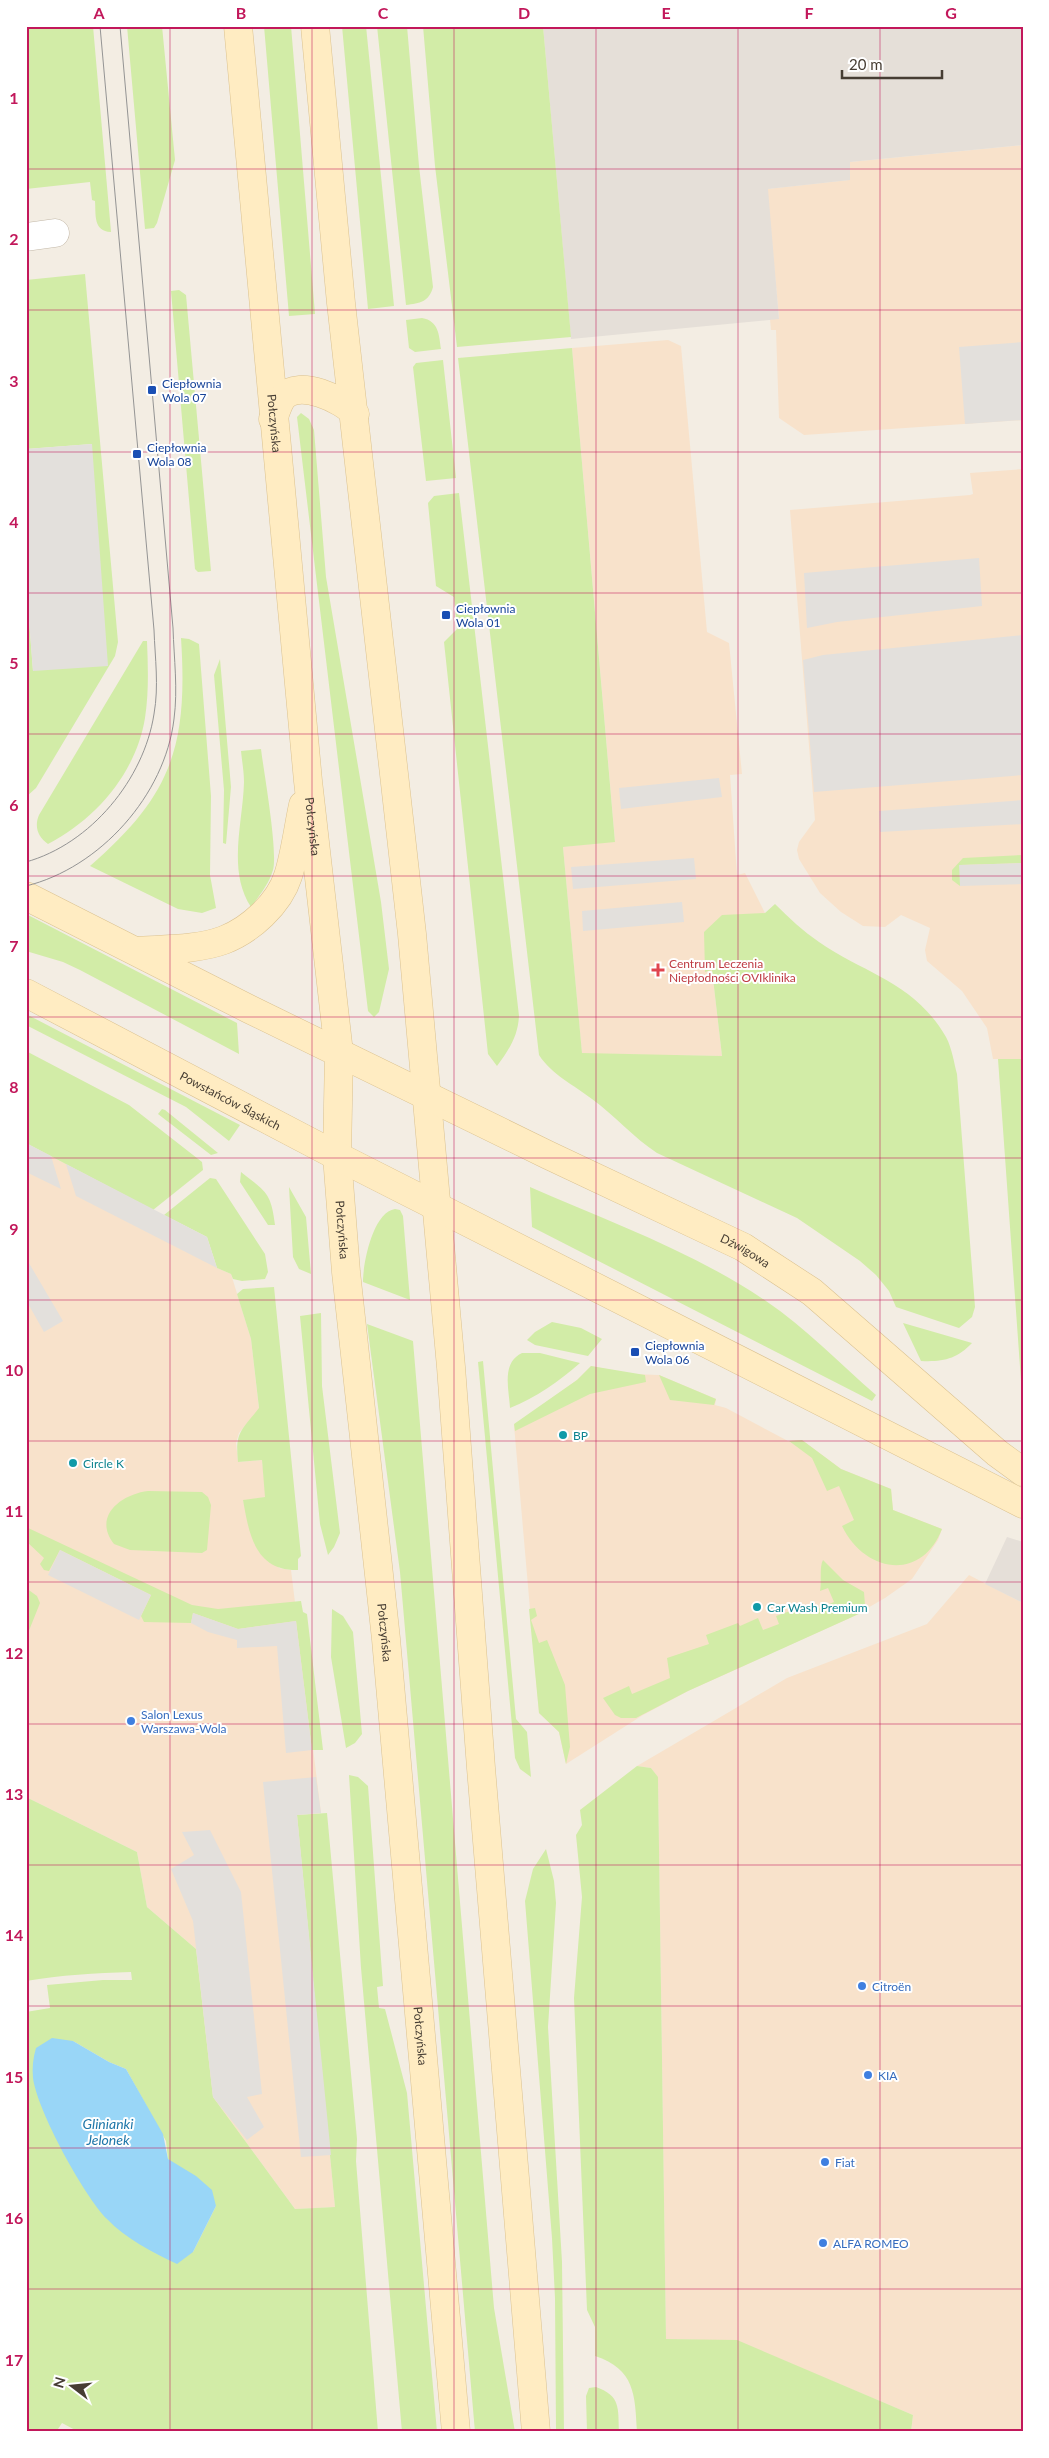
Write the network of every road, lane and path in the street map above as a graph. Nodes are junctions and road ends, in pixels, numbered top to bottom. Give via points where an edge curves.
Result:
1 (238, 26) edge
2 (315, 26) edge
3 (55, 233) dead end
4 (26, 237) edge
5 (354, 414) junction
6 (273, 419) junction
7 (308, 781) junction
8 (26, 896) edge
9 (135, 951) junction
10 (26, 993) edge
11 (339, 1053) junction
12 (427, 1096) junction
13 (337, 1156) junction
14 (437, 1207) junction
15 (1023, 1472) edge
16 (1023, 1504) edge
17 (456, 2432) edge
18 (536, 2432) edge

1 - 6 main road, Połczyńska
2 - 5 main road
3 - 4 street
5 - 6 main road via 335,399 310,390 297,390 282,397
5 - 12 main road
6 - 7 main road, Połczyńska
7 - 9 main road via 288,877 276,900 258,919 224,940 198,946
7 - 11 main road, Połczyńska
8 - 9 main road
9 - 11 main road
10 - 13 main road, Powstańców Śląskich
11 - 12 main road
11 - 13 main road, Połczyńska
12 - 14 main road
12 - 15 main road, Dźwigowa via 743,1247 812,1292
13 - 14 main road, Powstańców Śląskich
13 - 17 main road, Połczyńska via 386,1639
14 - 16 main road
14 - 18 main road

